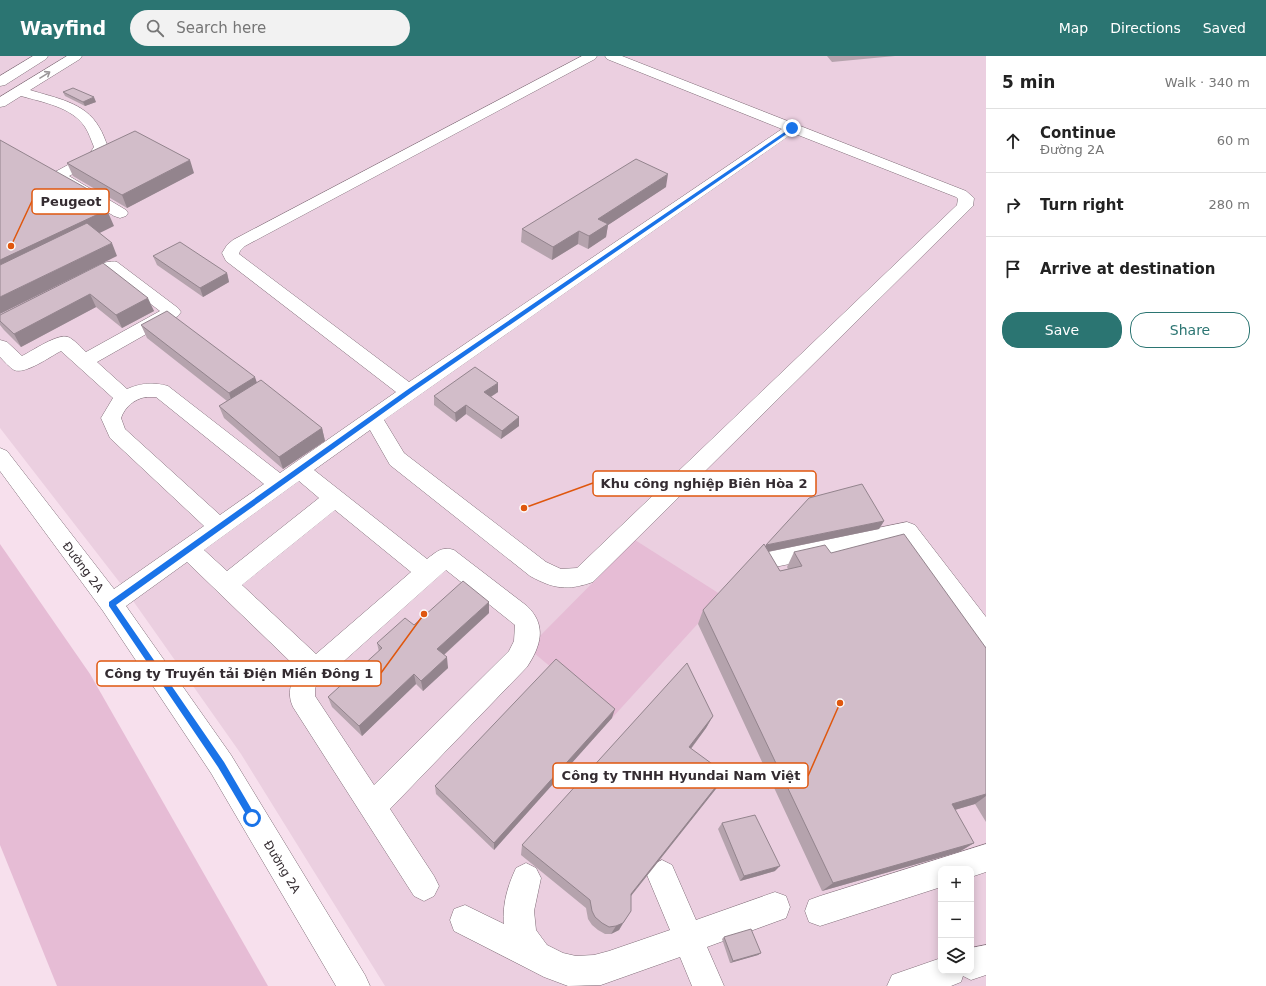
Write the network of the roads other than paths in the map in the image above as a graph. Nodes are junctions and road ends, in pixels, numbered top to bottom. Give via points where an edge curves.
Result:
1 (42, 56) edge
2 (76, 56) edge
3 (591, 56) edge
4 (612, 56) edge
5 (0, 82) edge
6 (19, 91) junction
7 (0, 103) edge
8 (792, 128) junction
9 (120, 213) edge
10 (70, 287) edge
11 (0, 346) edge
12 (84, 361) junction
13 (409, 392) junction
14 (126, 398) junction
15 (373, 417) junction
16 (0, 456) edge
17 (299, 470) junction
18 (279, 484) junction
19 (334, 498) junction
20 (219, 527) junction
21 (188, 549) junction
22 (766, 560) edge
23 (427, 572) junction
24 (226, 585) junction
25 (111, 604) junction
26 (986, 636) edge
27 (316, 670) junction
28 (372, 807) junction
29 (986, 858) edge
30 (961, 866) edge
31 (938, 873) edge
32 (662, 875) edge
33 (526, 878) dead end
34 (424, 886) dead end
35 (775, 907) dead end
36 (820, 912) dead end
37 (465, 920) dead end
38 (688, 939) junction
39 (536, 957) junction
40 (986, 960) edge
41 (974, 963) edge
42 (941, 974) edge
43 (354, 986) edge
44 (708, 986) edge
45 (903, 986) edge

1 - 5 street
6 -> 2 street
3 - 13 street via 246,239 230,253 237,261
4 - 8 street
6 - 7 street
6 - 9 street via 70,108 86,119 101,147 96,156 58,176
8 - 13 street
8 - 15 street via 954,191 966,198 965,206 585,575 563,580 538,569 397,459
10 - 12 street via 112,266 172,312
11 - 12 street via 20,365 63,342
12 - 14 street
13 - 15 street
14 - 18 street via 144,389 161,391
14 - 20 street via 117,404 111,418 117,433
15 - 17 street
16 - 25 street, Đường 2A
17 - 18 street
17 - 19 street
18 - 20 street
19 - 23 street
19 - 24 street
20 - 21 street
21 - 24 street
21 - 25 street
22 - 26 street via 907,531
23 - 27 street
23 - 28 street via 446,557 527,621 527,642 518,659
24 - 27 street
25 - 43 street, Đường 2A via 221,764
27 - 28 street via 305,681 301,690 302,699
28 - 34 street
29 - 30 street
31 - 36 street
32 - 38 street
33 - 39 street via 520,899 521,933
35 - 38 street
37 - 39 street
38 - 39 street via 586,973 568,972
38 - 44 street
40 - 41 street
42 - 45 street

